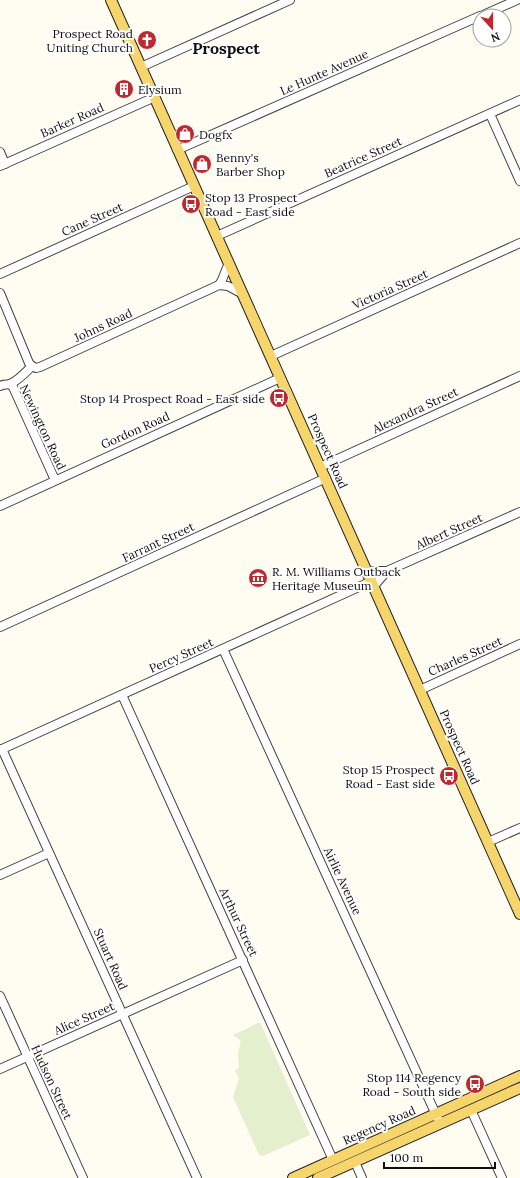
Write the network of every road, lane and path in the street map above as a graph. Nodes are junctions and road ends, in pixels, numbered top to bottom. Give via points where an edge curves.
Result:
1 (111, 0) edge
2 (290, 0) edge
3 (517, 0) edge
4 (498, 8) edge
5 (472, 20) edge
6 (141, 67) junction
7 (155, 97) junction
8 (520, 100) edge
9 (490, 114) junction
10 (178, 150) junction
11 (0, 152) edge
12 (3, 165) edge
13 (520, 181) edge
14 (194, 186) junction
15 (217, 236) junction
16 (520, 243) edge
17 (228, 265) junction
18 (0, 274) edge
19 (219, 284) junction
20 (0, 292) edge
21 (241, 293) junction
22 (270, 356) junction
23 (32, 366) junction
24 (520, 376) edge
25 (280, 378) junction
26 (10, 384) junction
27 (0, 386) edge
28 (320, 467) junction
29 (326, 478) junction
30 (55, 480) junction
31 (0, 506) edge
32 (520, 512) edge
33 (367, 571) junction
34 (387, 571) junction
35 (373, 583) junction
36 (0, 627) edge
37 (520, 644) edge
38 (223, 649) junction
39 (420, 690) junction
40 (122, 695) junction
41 (1, 750) edge
42 (520, 828) edge
43 (488, 842) junction
44 (49, 852) junction
45 (0, 875) edge
46 (520, 914) edge
47 (243, 960) junction
48 (0, 996) edge
49 (123, 1014) junction
50 (28, 1057) junction
51 (0, 1069) edge
52 (520, 1076) edge
53 (520, 1088) edge
54 (471, 1110) junction
55 (436, 1114) junction
56 (440, 1124) junction
57 (373, 1154) junction
58 (333, 1160) junction
59 (355, 1162) junction
60 (83, 1178) edge
61 (197, 1178) edge
62 (293, 1178) edge
63 (318, 1178) edge
64 (362, 1178) edge
65 (502, 1178) edge

1 - 6 main road, Prospect Road
2 - 6 street
3 - 4 street, Le Hunte Avenue
5 - 10 street, Le Hunte Avenue
6 - 7 main road, Prospect Road
7 - 10 main road, Prospect Road
7 - 12 street, Barker Road
8 - 9 street, Beatrice Street
9 - 13 street
9 - 15 street, Beatrice Street
10 - 14 main road, Prospect Road
11 - 12 street
14 - 15 main road, Prospect Road
14 - 18 street, Cane Street
15 - 17 main road, Prospect Road
16 - 22 street, Victoria Street
17 - 19 street
17 - 21 main road, Prospect Road
19 - 21 street
19 - 23 street, Johns Road via 40,367
20 - 23 street
21 - 22 main road, Prospect Road
22 - 25 main road, Prospect Road
23 - 26 street, Johns Road
24 - 28 street, Alexandra Street
25 - 28 main road, Prospect Road
25 - 30 street, Gordon Road
26 - 27 street, Johns Road
26 - 30 street, Newington Road
28 - 29 main road, Prospect Road
29 - 33 main road, Prospect Road
29 - 36 street, Farrant Street
30 - 31 street, Gordon Road
32 - 34 street, Albert Street
33 - 34 street, Albert Street
33 - 35 main road, Prospect Road
34 - 35 street, Albert Street
35 - 38 street, Percy Street
35 - 39 main road, Prospect Road
37 - 39 street, Charles Street
38 - 40 street, Percy Street
38 - 55 street, Airlie Avenue
39 - 43 main road, Prospect Road
40 - 41 street, Percy Street
40 - 47 street, Arthur Street
41 - 44 street, Stuart Road
42 - 43 street
43 - 46 main road, Prospect Road
44 - 45 street
44 - 49 street, Stuart Road
47 - 49 street, Alice Street
47 - 58 street, Arthur Street
48 - 50 street, Hudson Street
49 - 50 street, Alice Street
49 - 61 street, Stuart Road
50 - 51 street, Alice Street
50 - 60 street, Hudson Street
52 - 55 main road, Regency Road
53 - 54 main road, Regency Road
54 - 56 main road, Regency Road
54 - 65 street
55 - 56 street, Airlie Avenue
55 - 58 main road, Regency Road
56 - 57 main road, Regency Road
57 - 58 main road
57 - 59 main road, Regency Road
58 - 62 main road, Regency Road
59 - 63 main road, Regency Road
59 - 64 street

